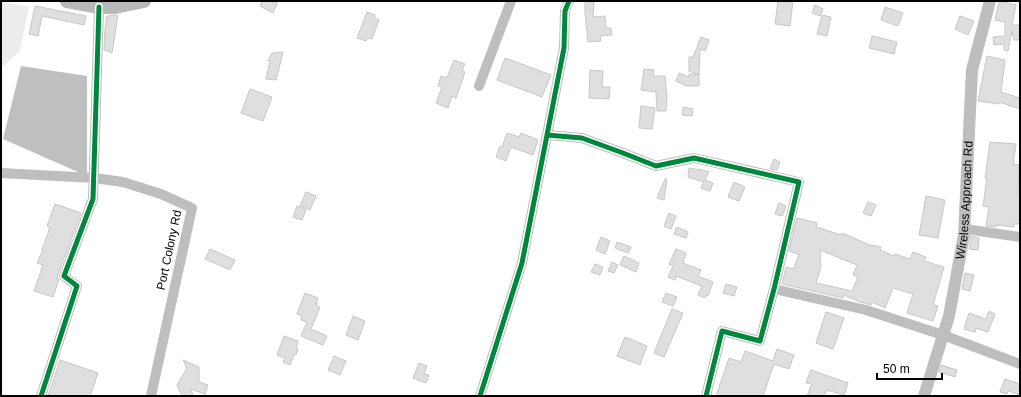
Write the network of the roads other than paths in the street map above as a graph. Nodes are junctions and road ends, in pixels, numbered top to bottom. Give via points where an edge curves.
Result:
1 (67, 1) edge
2 (144, 1) edge
3 (511, 1) edge
4 (569, 1) edge
5 (990, 1) edge
6 (99, 7) junction
7 (478, 86) dead end
8 (547, 135) junction
9 (1, 173) edge
10 (94, 178) junction
11 (965, 229) junction
12 (1020, 237) edge
13 (774, 289) junction
14 (943, 335) junction
15 (1020, 364) edge
16 (707, 392) edge
17 (41, 396) edge
18 (151, 396) edge
19 (480, 396) edge
20 (924, 396) edge

1 - 6 main road
2 - 6 main road via 115,7
3 - 7 street
4 - 8 street via 565,11 564,48
5 - 11 street, Wireless Approach Rd via 972,70
6 - 10 street
8 - 13 street via 582,138 656,166 694,158 799,182
8 - 19 street via 522,262
9 - 10 street, Port Colony Rd
10 - 17 street via 93,199 64,276 77,286
10 - 18 street, Port Colony Rd via 123,182 161,194 192,208
11 - 12 street
11 - 14 street, Wireless Approach Rd via 949,316
13 - 14 street via 866,310
13 - 16 street via 760,340 722,331
14 - 15 street
14 - 20 street, Wireless Approach Rd

